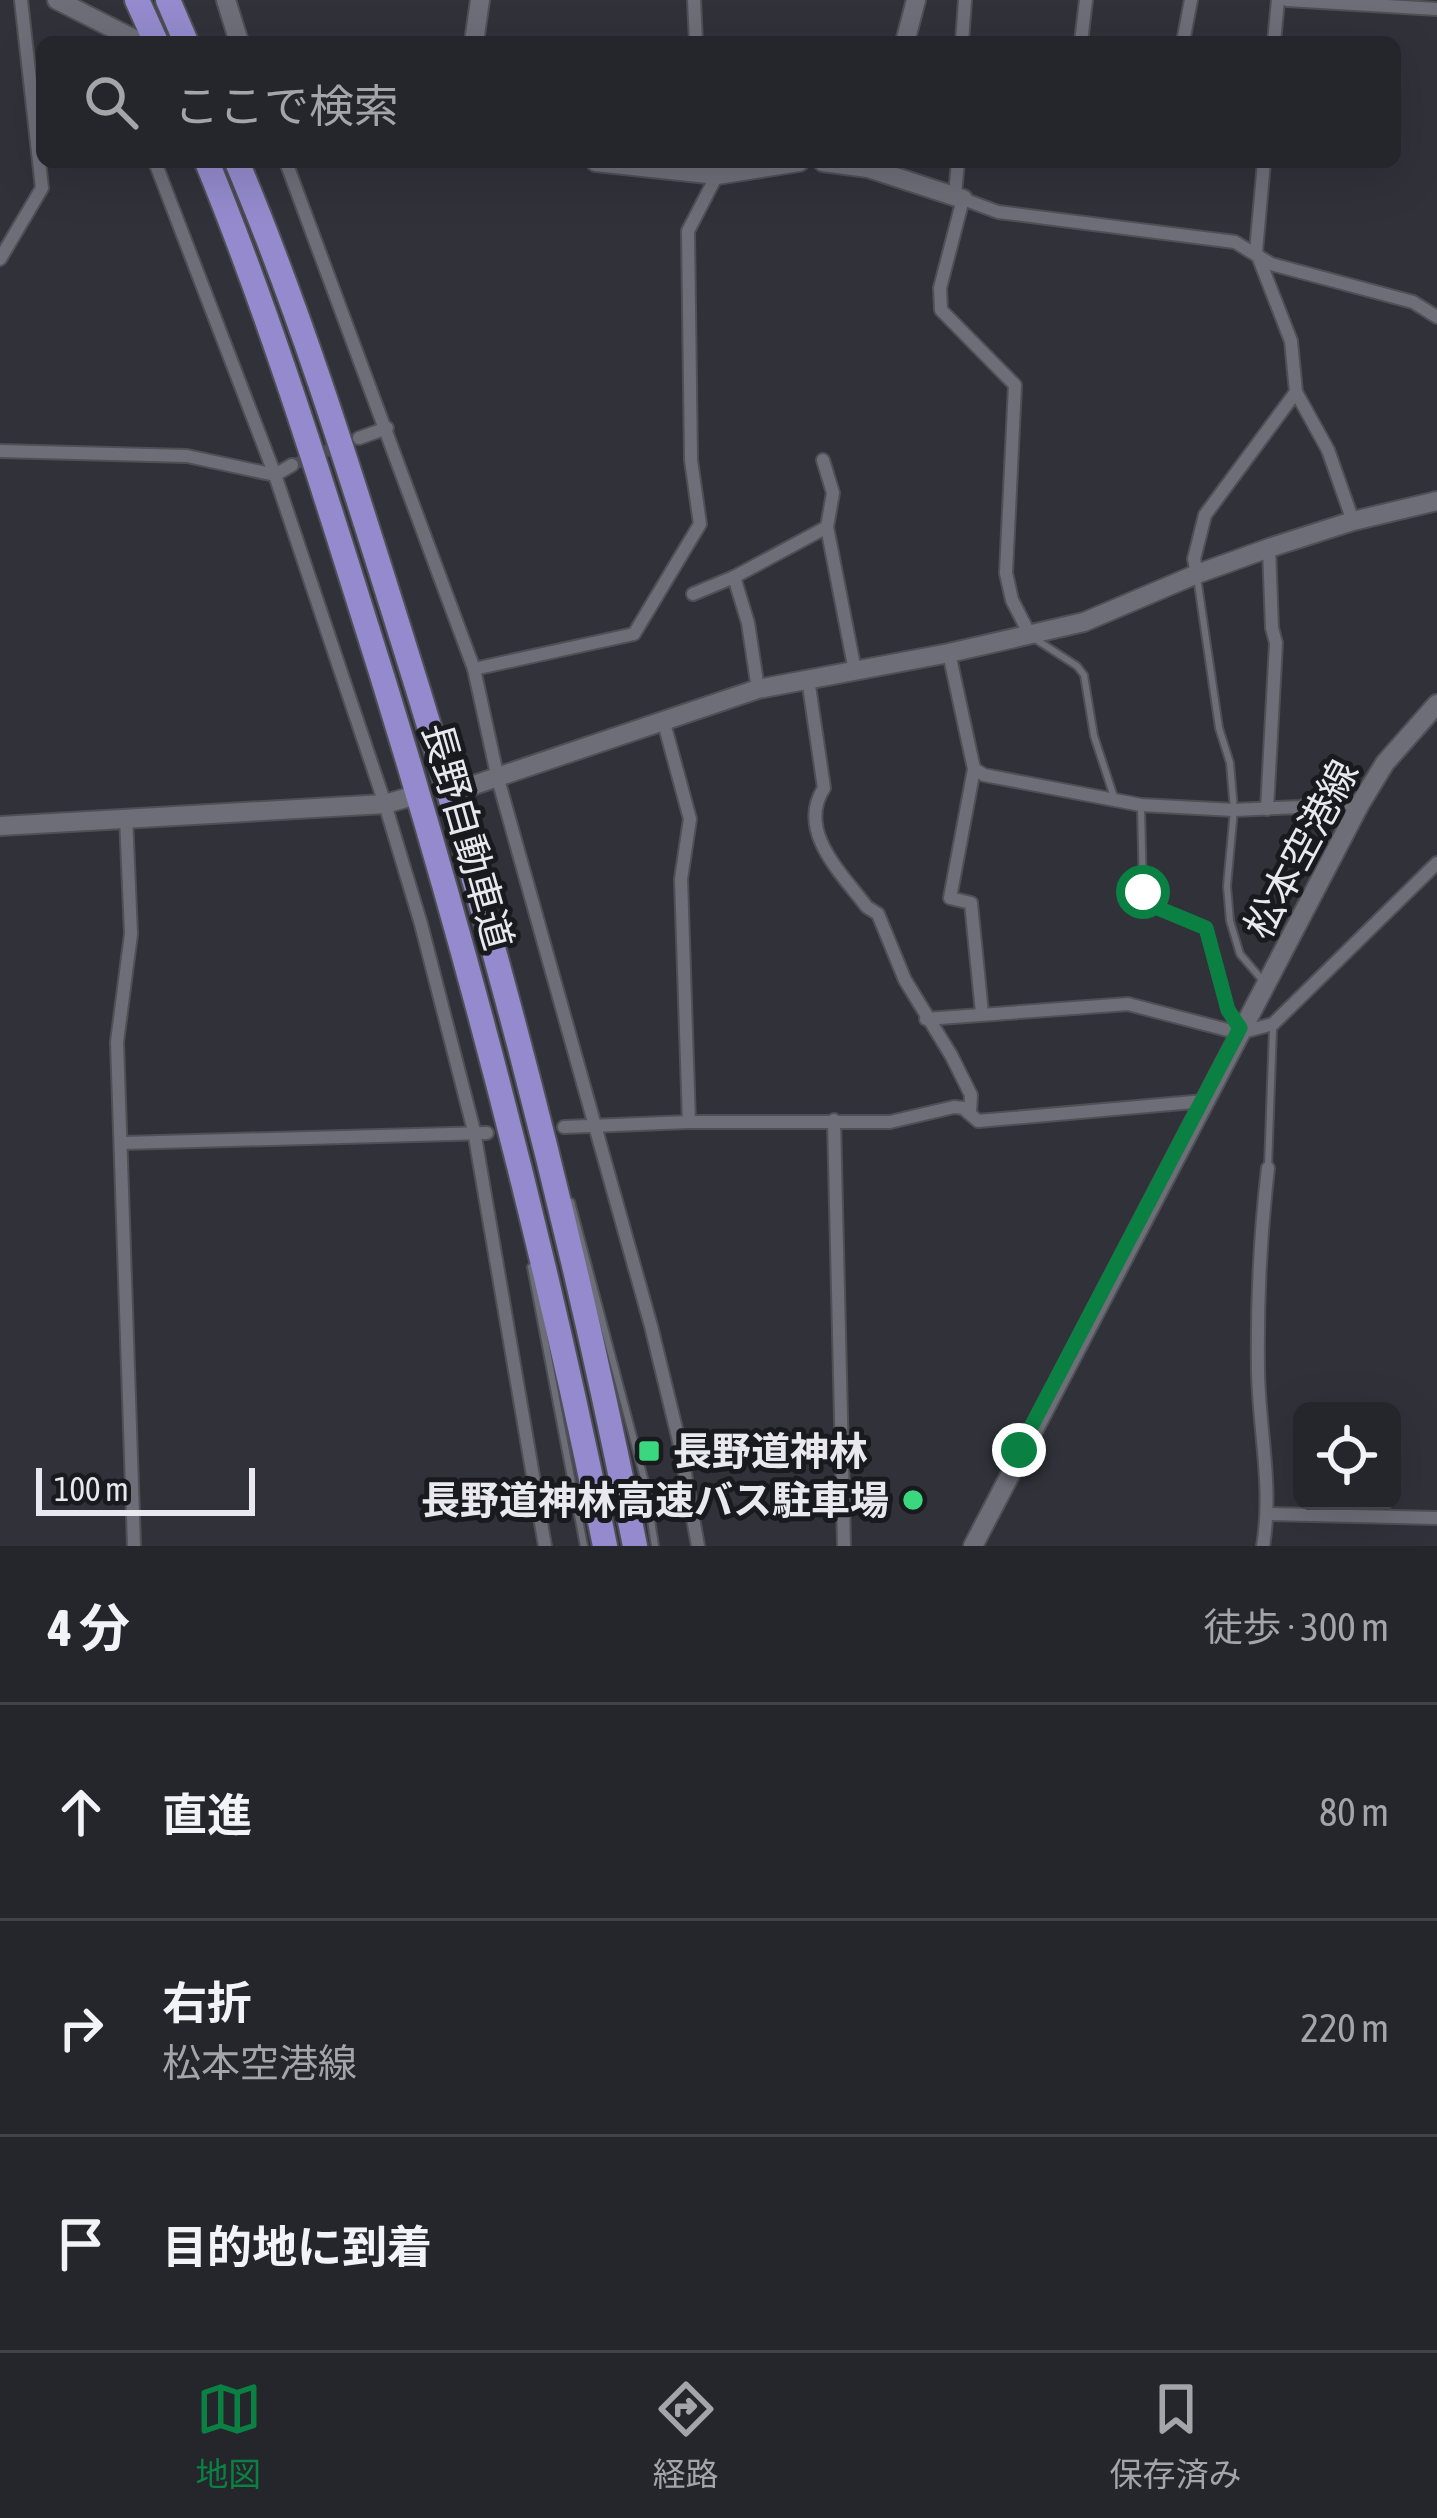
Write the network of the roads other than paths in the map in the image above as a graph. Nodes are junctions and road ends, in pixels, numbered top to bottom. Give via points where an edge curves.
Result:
1 (21, 0) edge
2 (56, 0) edge
3 (137, 0) edge
4 (167, 0) edge
5 (226, 0) edge
6 (480, 0) edge
7 (694, 0) edge
8 (916, 0) edge
9 (965, 0) edge
10 (1087, 0) edge
11 (1190, 0) edge
12 (1277, 0) edge
13 (1287, 0) edge
14 (1437, 9) edge
15 (121, 36) edge
16 (153, 36) edge
17 (183, 36) edge
18 (236, 36) edge
19 (475, 36) edge
20 (696, 36) edge
21 (907, 36) edge
22 (962, 36) edge
23 (1082, 36) edge
24 (1184, 36) edge
25 (1274, 36) edge
26 (36, 134) edge
27 (40, 168) edge
28 (157, 168) edge
29 (209, 168) edge
30 (239, 168) edge
31 (288, 168) edge
32 (716, 168) edge
33 (877, 168) edge
34 (958, 168) edge
35 (1263, 168) edge
36 (959, 197) junction
37 (1256, 251) junction
38 (0, 259) edge
39 (1437, 317) edge
40 (1296, 392) junction
41 (387, 428) junction
42 (359, 438) tunnel mouth
43 (0, 452) edge
44 (823, 460) dead end
45 (292, 465) tunnel mouth
46 (274, 475) junction
47 (1437, 501) edge
48 (1353, 521) junction
49 (827, 526) junction
50 (1270, 548) junction
51 (1197, 574) junction
52 (734, 577) junction
53 (693, 594) dead end
54 (1030, 635) junction
55 (949, 653) junction
56 (474, 669) junction
57 (855, 671) junction
58 (808, 679) junction
59 (758, 689) junction
60 (1437, 704) edge
61 (664, 723) junction
62 (974, 769) junction
63 (498, 779) junction
64 (468, 787) dead end
65 (406, 798) dead end
66 (1115, 800) junction
67 (386, 804) junction
68 (1360, 804) junction
69 (1141, 805) junction
70 (1267, 809) junction
71 (1234, 810) junction
72 (126, 817) junction
73 (0, 826) edge
74 (1437, 862) edge
75 (1266, 984) junction
76 (982, 1013) junction
77 (926, 1019) junction
78 (1274, 1024) junction
79 (1240, 1031) junction
80 (493, 1053) junction
81 (531, 1085) junction
82 (1204, 1100) junction
83 (970, 1113) junction
84 (834, 1120) junction
85 (689, 1122) junction
86 (597, 1125) junction
87 (564, 1127) dead end
88 (480, 1132) junction
89 (122, 1143) junction
90 (558, 1156) dead end
91 (1268, 1168) joint
92 (570, 1197) dead end
93 (1268, 1514) junction
94 (1437, 1518) edge
95 (134, 1546) edge
96 (544, 1546) edge
97 (584, 1546) edge
98 (605, 1546) edge
99 (635, 1546) edge
100 (655, 1546) edge
101 (698, 1546) edge
102 (844, 1546) edge
103 (973, 1546) edge
104 (1263, 1546) edge

1 - 26 street
2 - 15 street
3 - 16 highway
4 - 17 highway
5 - 18 street
6 - 19 street
7 - 20 street
8 - 21 street
9 - 22 street
10 - 23 street
11 - 24 street
12 - 25 street
13 - 14 street
27 - 38 street via 42,188
28 - 46 street
29 - 80 highway, 長野自動車道 via 344,555
30 - 81 highway, 長野自動車道 via 366,524
31 - 41 street
32 - 56 street via 688,231 691,460 700,524 634,634
33 - 36 street
34 - 36 street
35 - 37 street
36 - 37 street via 998,212
36 - 54 street via 941,310 1015,385 1006,573
37 - 39 street via 1271,264 1413,302
37 - 40 street via 1291,340
40 - 48 street
40 - 51 street via 1205,515
41 - 42 street
41 - 56 street
43 - 46 street via 187,456
44 - 49 street via 833,493
45 - 46 street
46 - 67 street
47 - 48 street
48 - 50 street
49 - 52 street
49 - 57 street
50 - 51 street
50 - 70 street via 1276,643
51 - 54 street via 1084,622
51 - 71 lane
52 - 53 street
52 - 59 street
54 - 55 street
54 - 66 lane via 1084,675
55 - 57 street
55 - 62 street
56 - 63 street
57 - 58 street
58 - 59 street
58 - 77 street via 824,788 815,802 818,841 878,914
59 - 61 street
60 - 68 street, 松本空港線
61 - 63 street
61 - 85 street via 690,819 681,879
62 - 66 street
62 - 76 street via 950,898 971,903
63 - 64 street
63 - 86 street
65 - 67 street
66 - 69 street
67 - 72 street
67 - 88 street
68 - 70 street
68 - 75 street, 松本空港線
69 - 71 street
69 - 79 lane via 1143,892 1153,906 1206,928
70 - 71 street
71 - 75 lane via 1230,921 1240,955
72 - 73 street
72 - 89 street via 131,934 117,1042
74 - 78 street
75 - 79 street, 松本空港線
76 - 77 street
76 - 79 street via 1127,1004
77 - 83 street via 970,1095
78 - 79 street
78 - 91 lane
79 - 82 street, 松本空港線
80 - 97 lane
80 - 98 highway, 長野自動車道
81 - 90 lane
81 - 99 highway, 長野自動車道
82 - 83 street via 978,1121
82 - 103 street, 松本空港線
83 - 84 street via 953,1107 890,1122
84 - 85 street
84 - 102 street
85 - 86 street
86 - 87 street
86 - 101 street via 674,1418
88 - 89 street
88 - 96 street
89 - 95 street
91 - 93 street via 1258,1374
92 - 100 lane
93 - 94 street
93 - 104 street

